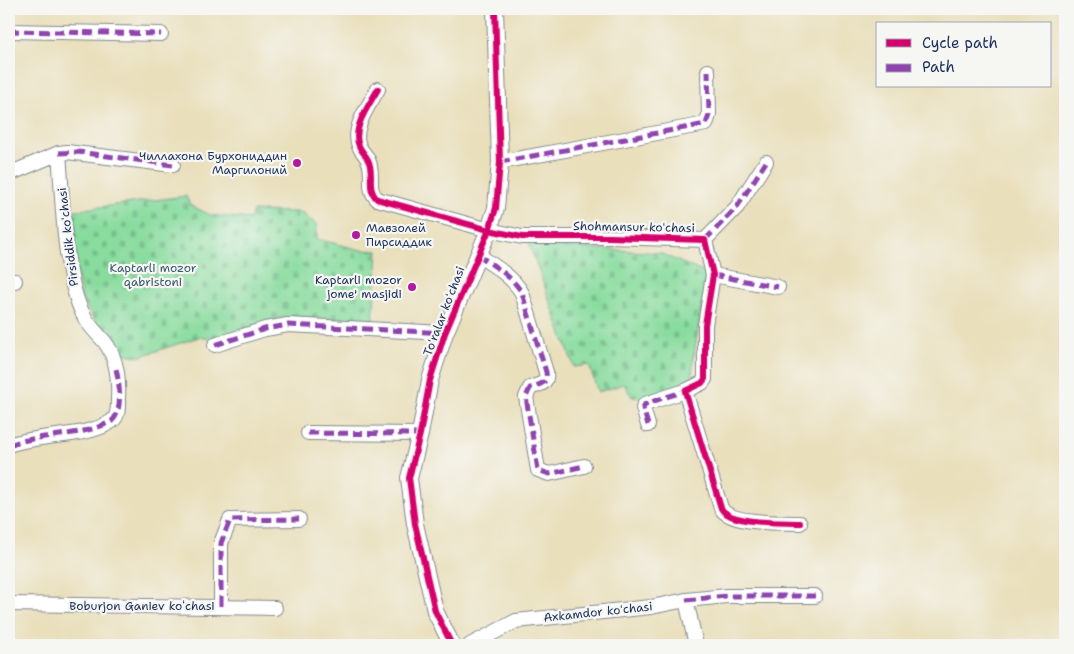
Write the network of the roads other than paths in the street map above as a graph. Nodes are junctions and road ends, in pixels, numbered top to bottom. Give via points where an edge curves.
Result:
1 (495, 9) edge
2 (9, 31) edge
3 (162, 34) dead end
4 (708, 71) dead end
5 (378, 89) dead end
6 (59, 153) junction
7 (500, 162) junction
8 (766, 162) dead end
9 (173, 165) dead end
10 (9, 174) edge
11 (489, 230) junction
12 (704, 240) junction
13 (478, 255) junction
14 (713, 276) junction
15 (778, 286) dead end
16 (445, 333) junction
17 (215, 345) dead end
18 (685, 391) junction
19 (648, 425) dead end
20 (308, 433) dead end
21 (420, 434) junction
22 (9, 445) edge
23 (584, 466) dead end
24 (299, 520) dead end
25 (800, 523) dead end
26 (815, 596) dead end
27 (686, 600) junction
28 (9, 604) edge
29 (221, 606) junction
30 (275, 608) dead end
31 (452, 645) edge
32 (470, 645) edge
33 (696, 645) edge

1 - 7 street, Toʻralar koʻchasi
2 - 3 street
4 - 7 street via 709,115 706,124
5 - 11 street, Shohmansur koʻchasi via 360,124 358,136 359,147 370,163 371,190 375,197
6 - 9 street via 78,152
6 - 10 street
6 - 22 street, Pirsiddik koʻchasi via 72,284 89,326 104,341 115,365 117,415 112,421 76,432
7 - 11 street, Toʻralar koʻchasi via 496,208
8 - 12 street via 737,207
11 - 12 street, Shohmansur koʻchasi via 522,237
11 - 13 street, Toʻralar koʻchasi
12 - 14 street, Shohmansur koʻchasi
13 - 16 street, Toʻralar koʻchasi
13 - 23 street via 517,284 546,372 547,380 530,388 526,397 538,470 549,474
14 - 15 street
14 - 18 street, Shohmansur koʻchasi via 705,325 704,379
16 - 17 street via 288,325
16 - 21 street, Toʻralar koʻchasi via 430,380
18 - 19 street via 645,404 643,408
18 - 25 street via 723,513 740,519
20 - 21 street
21 - 31 street, Toʻralar koʻchasi via 409,478 410,494 435,611
24 - 29 street via 230,520 221,544
26 - 27 street, Axkamdor koʻchasi via 728,596
27 - 32 street, Axkamdor koʻchasi via 651,607 516,621
27 - 33 street
28 - 29 street, Boburjon Ganiev koʻchasi
29 - 30 street, Boburjon Ganiev koʻchasi

